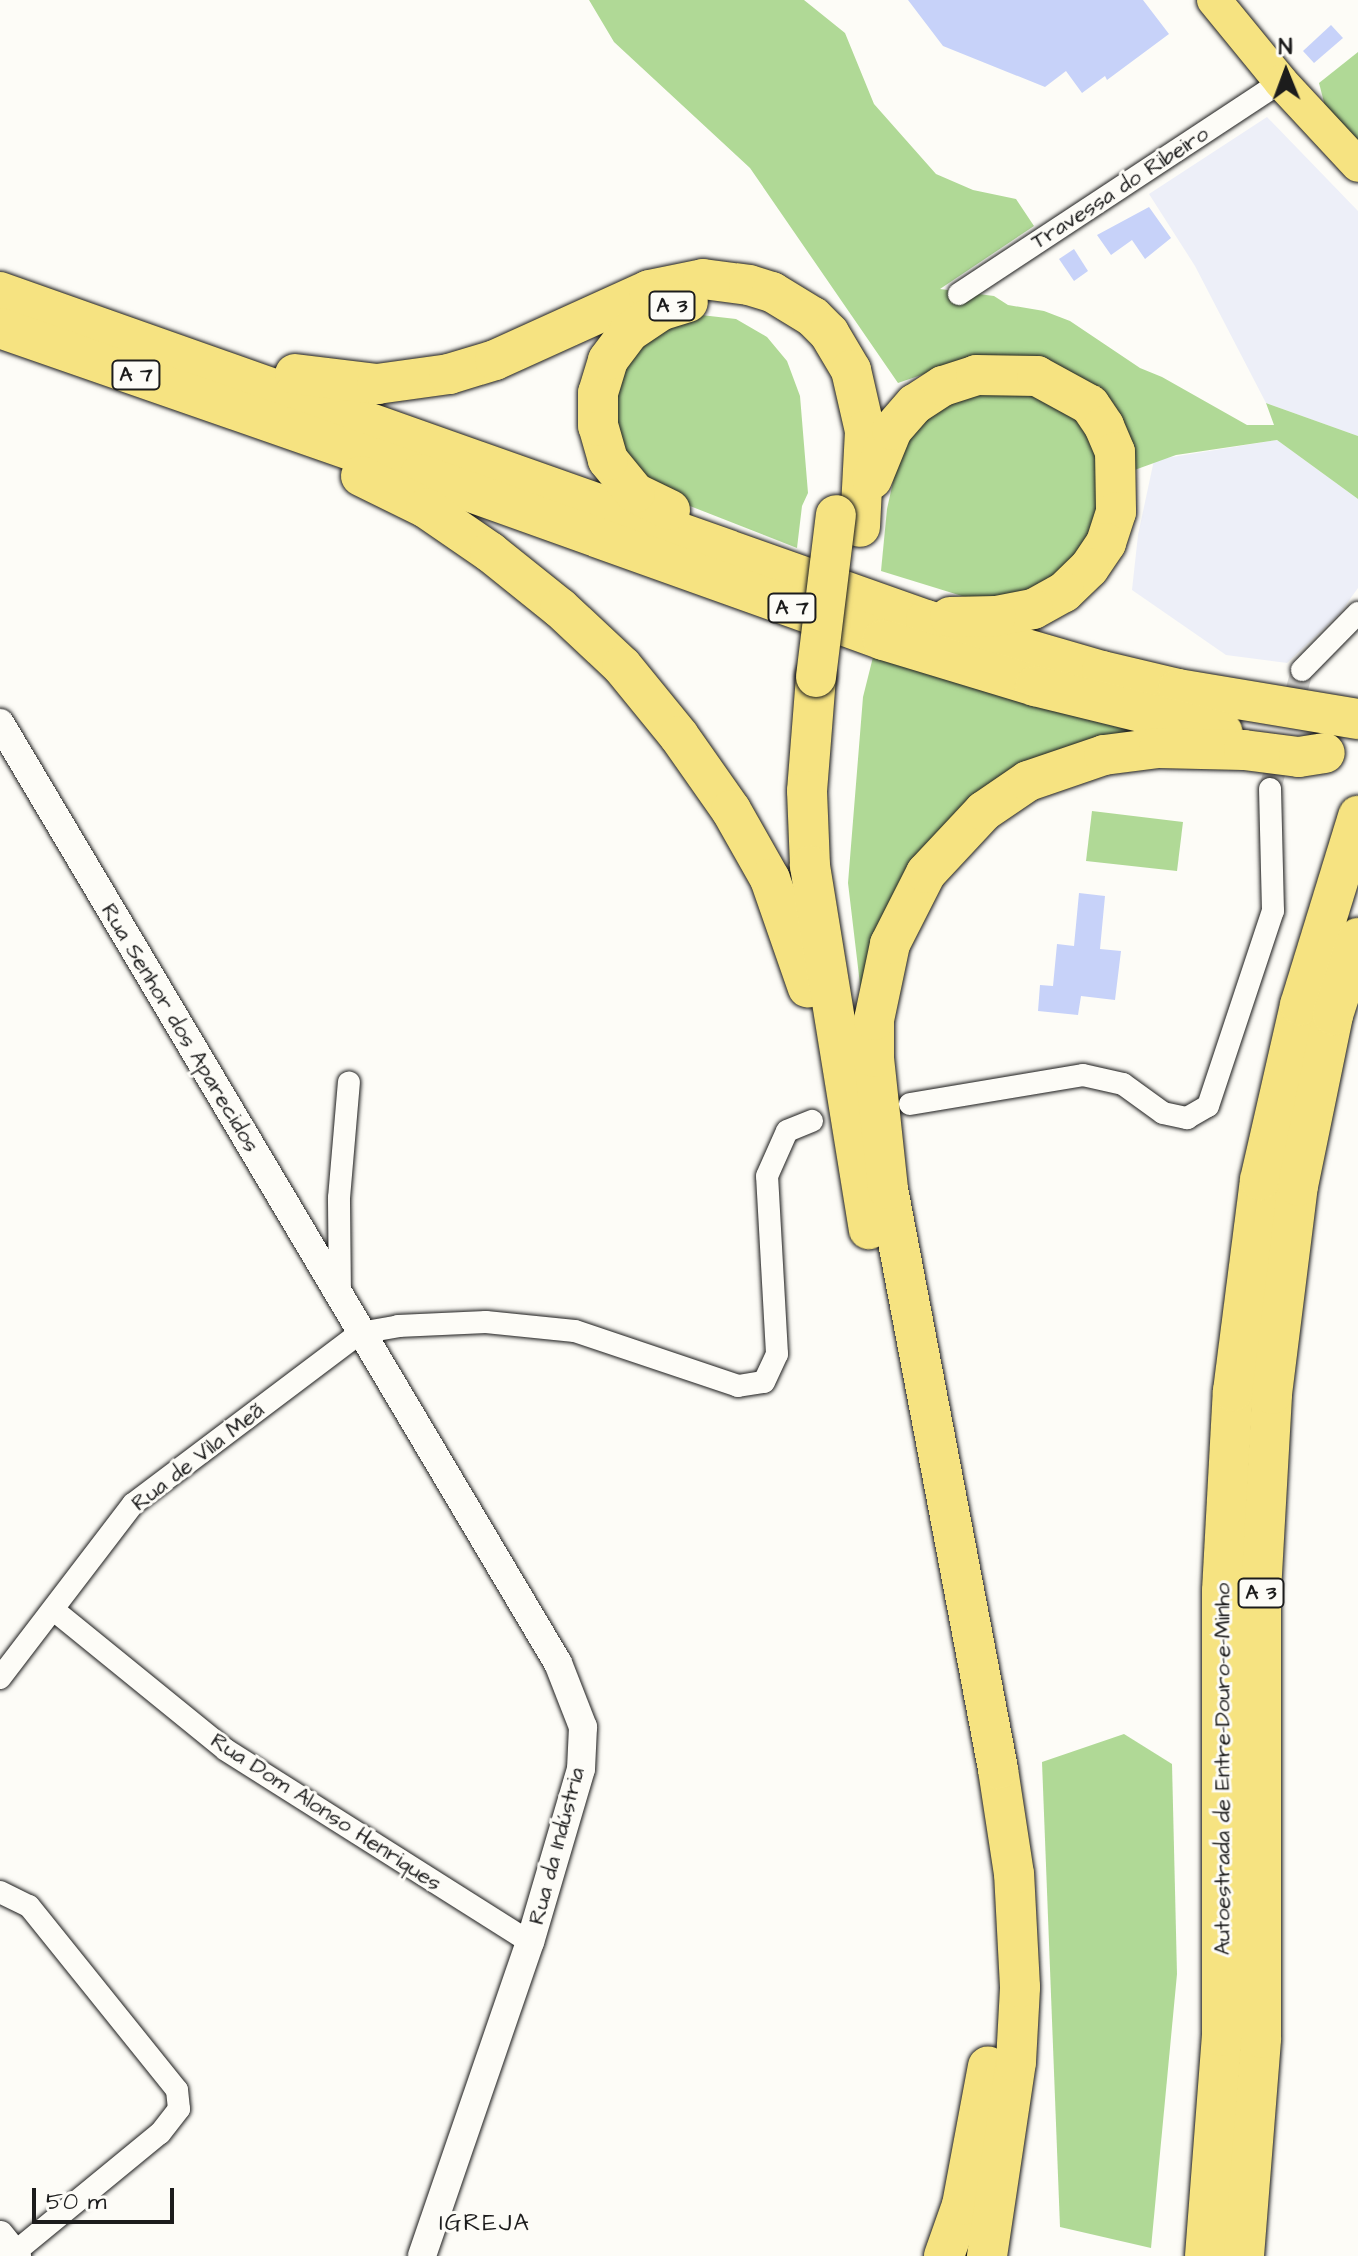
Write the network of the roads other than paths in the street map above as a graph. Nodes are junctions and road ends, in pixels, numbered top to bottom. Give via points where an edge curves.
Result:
1 (1214, 0) edge
2 (1281, 82) junction
3 (1358, 165) edge
4 (0, 292) edge
5 (959, 294) dead end
6 (0, 328) edge
7 (191, 357) junction
8 (271, 422) junction
9 (848, 521) junction
10 (710, 544) junction
11 (1358, 613) edge
12 (926, 620) junction
13 (1302, 670) tunnel mouth
14 (828, 683) junction
15 (1348, 717) edge
16 (0, 723) edge
17 (1342, 756) edge
18 (1270, 789) tunnel mouth
19 (1358, 816) edge
20 (1358, 938) edge
21 (349, 1082) dead end
22 (910, 1104) dead end
23 (812, 1121) dead end
24 (854, 1150) junction
25 (888, 1189) junction
26 (340, 1299) junction
27 (360, 1333) junction
28 (55, 1611) junction
29 (0, 1678) edge
30 (0, 1892) edge
31 (530, 1942) junction
32 (1016, 2062) junction
33 (10, 2248) edge
34 (422, 2256) edge
35 (944, 2256) edge
36 (968, 2256) edge
37 (987, 2256) edge
38 (1205, 2256) edge
39 (1244, 2256) edge

1 - 2 main road
2 - 3 main road
2 - 5 street, Travessa do Ribeiro
4 - 7 highway, A 7
6 - 8 highway, A 7
7 - 9 highway, A 7 via 234,359 353,383 401,383 495,360 649,290 703,279 749,285 772,292 813,317 851,370 865,431
7 - 10 highway, A 7
8 - 17 highway, A 7 via 922,653 1125,710
8 - 24 highway via 280,438 426,508 490,552 622,666 679,736 731,810 770,879 799,953
9 - 10 highway, A 3 via 839,412 814,352 791,329 756,309 718,301 679,304 644,319 617,345 601,377 598,426 619,477 635,493 704,526
9 - 12 highway via 892,430 915,404 943,386 976,375 1037,376 1090,405 1115,452 1118,482 1106,543 1089,568 1064,592 1033,609
9 - 14 highway, bridge
10 - 12 highway, A 7
11 - 13 street
12 - 15 highway, A 7 via 1132,678
14 - 24 highway via 807,791 810,866
14 - 25 highway via 828,863 868,1120
16 - 26 street, Rua Senhor dos Aparecidos
17 - 25 highway via 1159,748 1104,755 1028,781 984,811 926,873 890,944 874,1020
18 - 22 street via 1273,911 1208,1106 1187,1118 1163,1113 1123,1084 1083,1075
19 - 38 highway, Autoestrada de Entre-Douro-e-Minho / A 3 via 1300,1005 1260,1180 1233,1391 1222,1591 1222,2036
20 - 39 highway, Autoestrada de Entre-Douro-e-Minho / A 3 via 1333,1015 1298,1186 1272,1394 1261,1592 1261,2038
21 - 26 street via 339,1198
23 - 27 street via 787,1131 767,1176 777,1354 764,1382 738,1386 575,1331 486,1322
24 - 35 highway via 990,1891 994,2003 986,2089 962,2205
25 - 32 highway via 1014,1874 1020,1987
26 - 27 street, Rua Senhor dos Aparecidos
27 - 28 street, Rua de Vila Meã via 133,1504
27 - 31 street, Rua da Indústria via 558,1663 583,1727 581,1769
28 - 29 street, Rua de Vila Meã
28 - 31 street, Rua Dom Alonso Henriques via 226,1750
30 - 33 street via 29,1906 177,2090 179,2109 160,2133
31 - 34 street, Rua da Indústria
32 - 36 highway via 999,2162
32 - 37 highway

